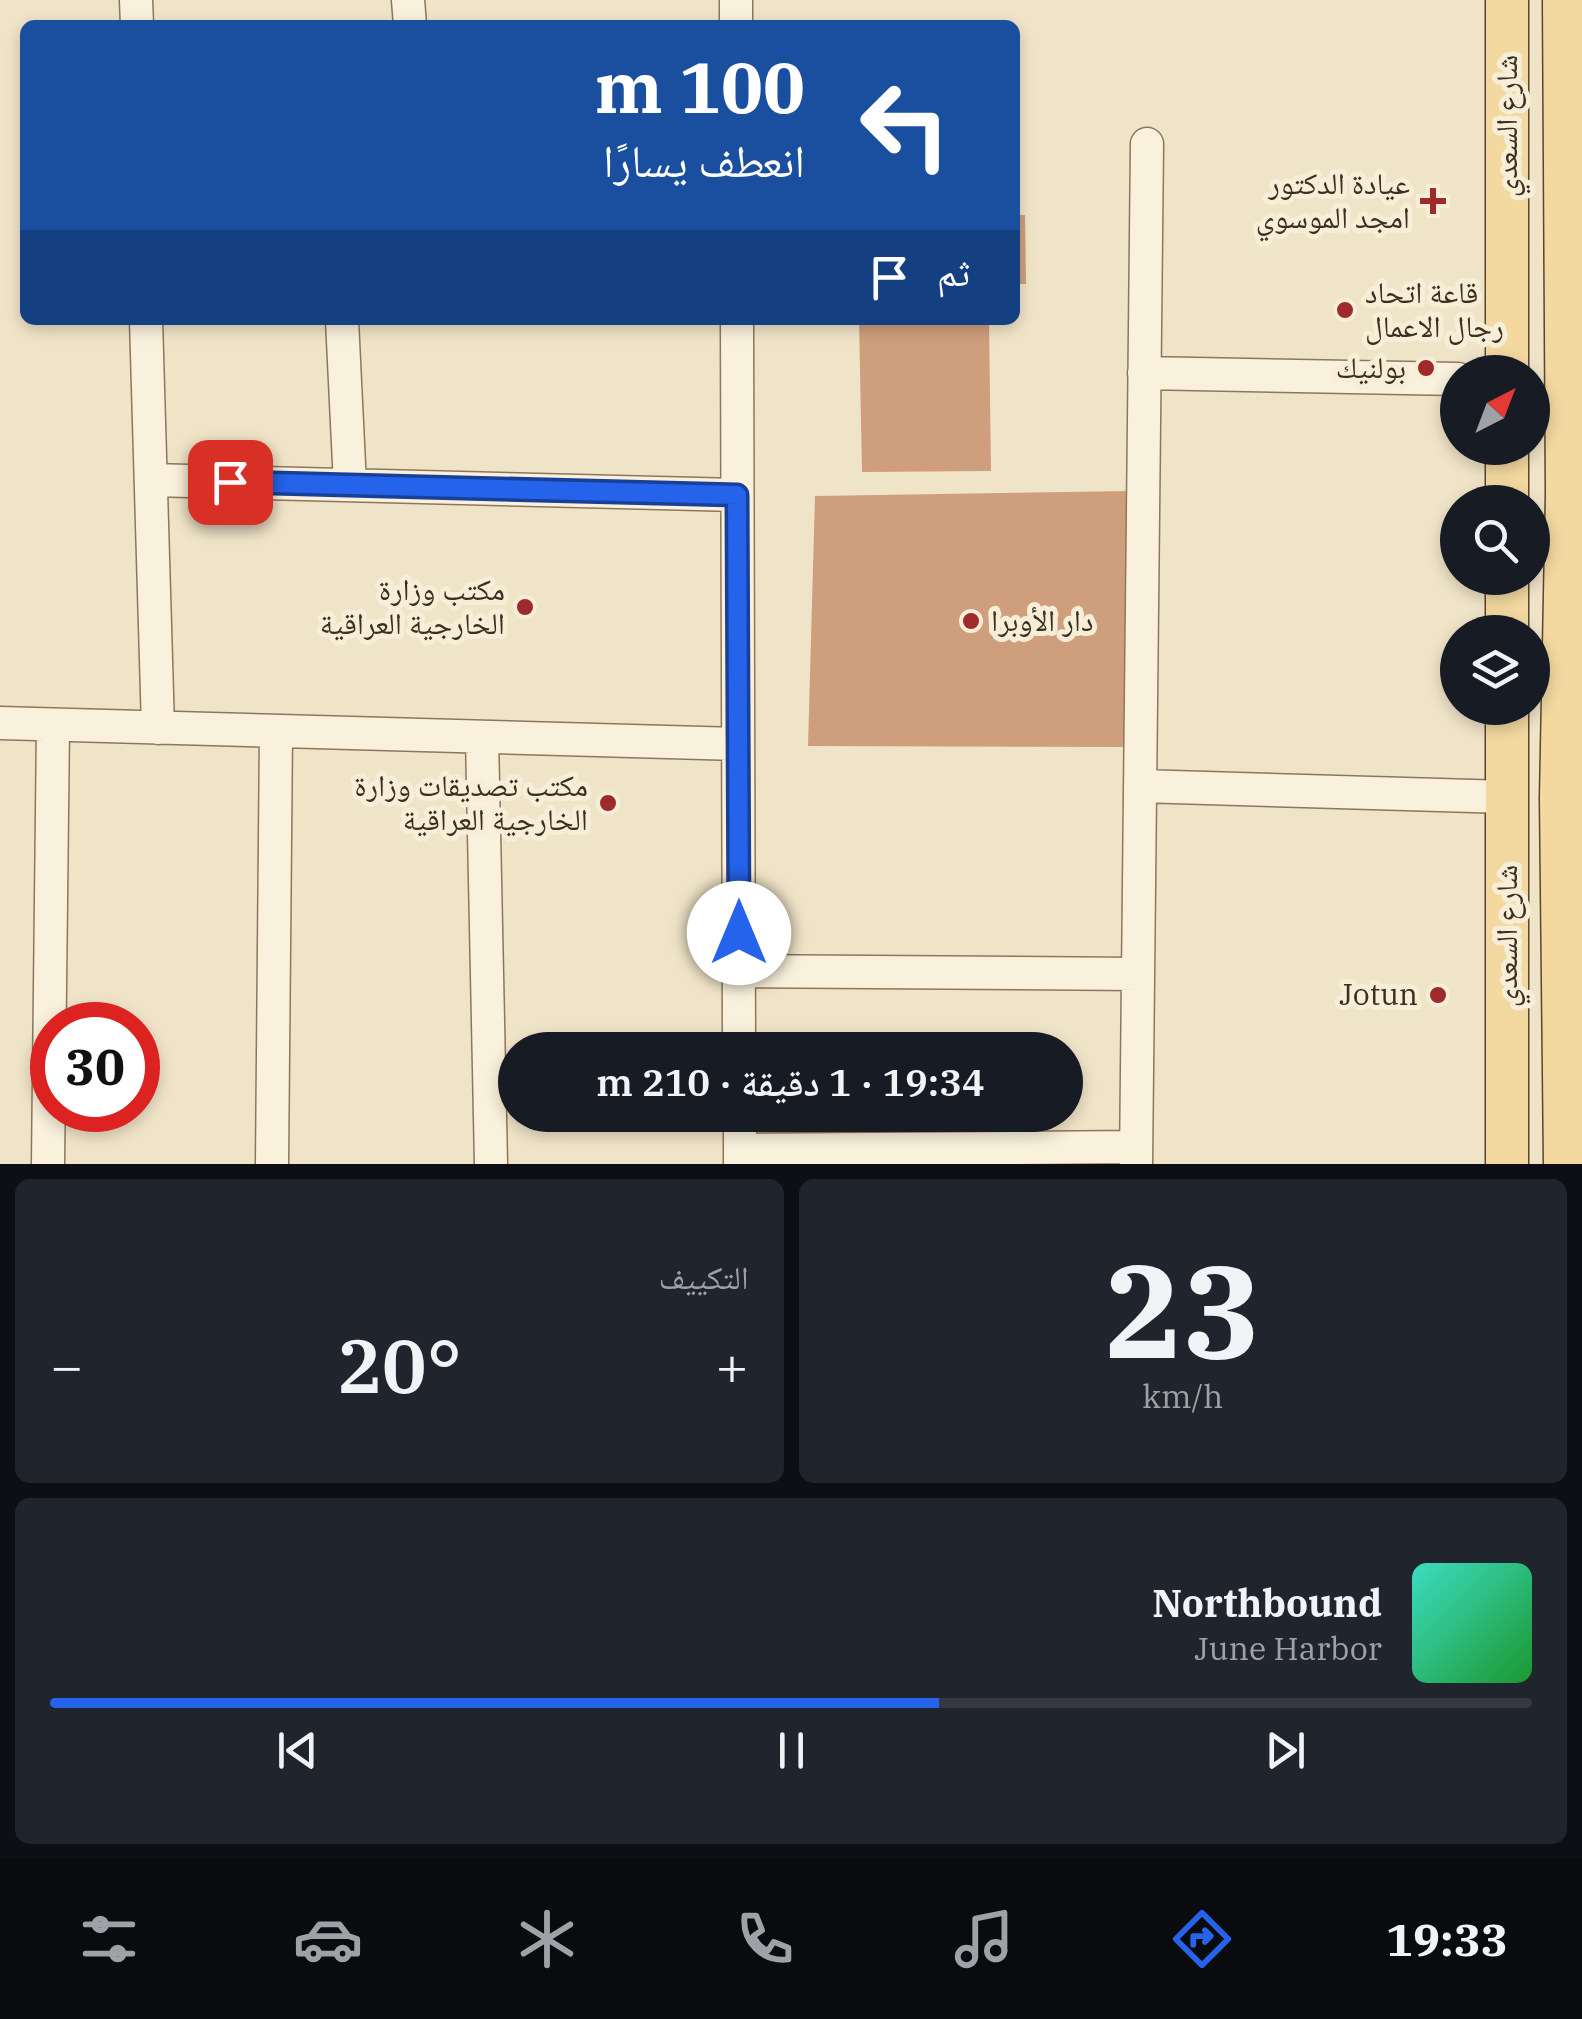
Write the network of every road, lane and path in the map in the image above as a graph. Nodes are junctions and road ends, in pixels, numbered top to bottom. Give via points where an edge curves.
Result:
1 (1507, 0) edge
2 (1564, 0) edge
3 (1147, 144) dead end
4 (146, 325) edge
5 (342, 325) edge
6 (737, 325) edge
7 (1507, 355) edge
8 (1144, 373) junction
9 (1440, 380) edge
10 (151, 480) junction
11 (350, 486) junction
12 (1574, 494) edge
13 (737, 495) junction
14 (0, 724) edge
15 (53, 725) junction
16 (1507, 725) edge
17 (158, 728) junction
18 (276, 731) junction
19 (482, 737) junction
20 (738, 744) junction
21 (1140, 786) junction
22 (1507, 797) junction
23 (1572, 798) edge
24 (739, 971) junction
25 (1138, 974) junction
26 (740, 1032) edge
27 (1136, 1155) edge
28 (740, 1157) edge
29 (48, 1164) edge
30 (272, 1164) edge
31 (491, 1164) edge
32 (1507, 1164) edge
33 (1565, 1164) edge

1 - 7 main road, شارع السعدي
2 - 12 main road, شارع السعدي
3 - 8 street
4 - 10 street
5 - 11 street
6 - 13 street
8 - 9 street
8 - 21 street
10 - 11 street
10 - 17 street
11 - 13 street
12 - 23 main road, شارع السعدي
13 - 20 street
14 - 15 street
15 - 17 street
15 - 29 street
16 - 22 main road, شارع السعدي
17 - 18 street
18 - 19 street
18 - 30 street
19 - 20 street
19 - 31 street
20 - 24 street
21 - 22 street
21 - 25 street
22 - 32 main road, شارع السعدي
23 - 33 main road, شارع السعدي
24 - 25 street
24 - 26 street
25 - 27 street
27 - 28 street

